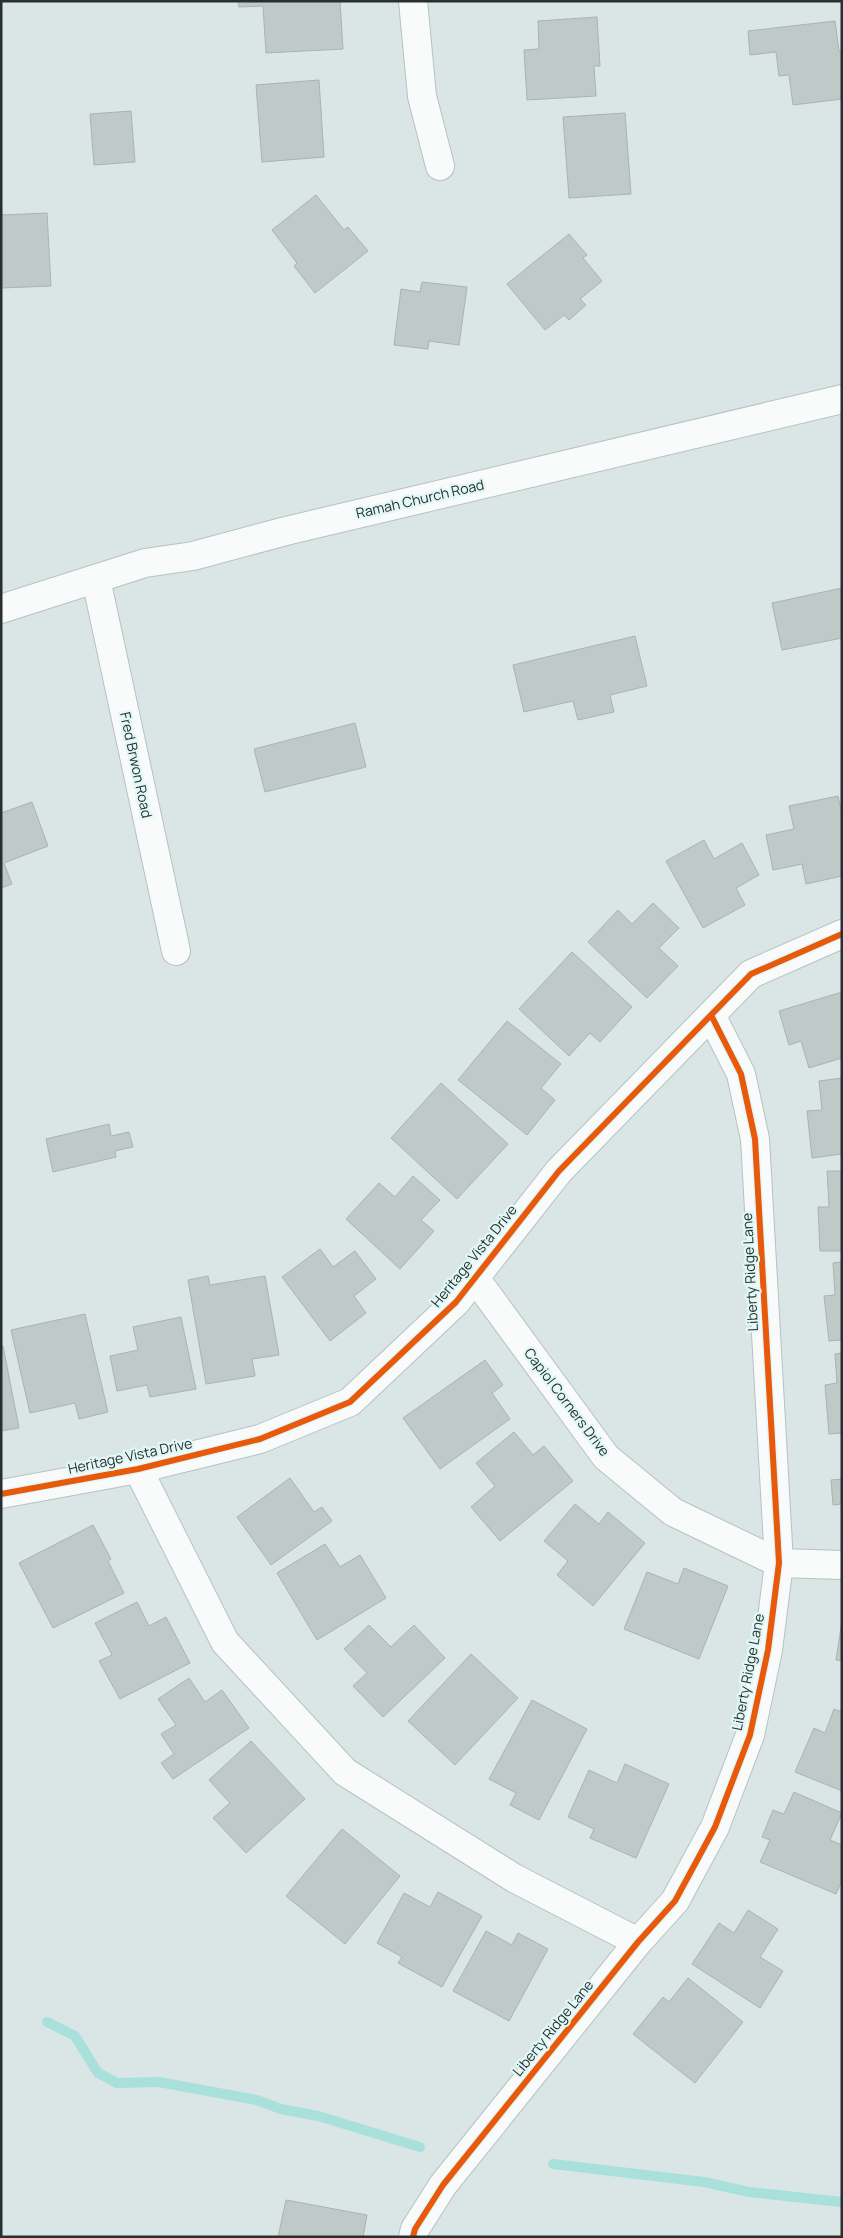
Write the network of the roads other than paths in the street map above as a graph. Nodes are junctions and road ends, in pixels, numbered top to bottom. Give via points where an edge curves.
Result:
1 (412, 1) edge
2 (440, 166) dead end
3 (842, 400) edge
4 (96, 579) junction
5 (1, 609) edge
6 (842, 934) edge
7 (176, 951) dead end
8 (710, 1015) junction
9 (475, 1278) junction
10 (138, 1469) junction
11 (1, 1494) edge
12 (779, 1563) junction
13 (842, 1565) edge
14 (638, 1942) junction
15 (413, 2237) edge

1 - 2 street via 422,96
3 - 4 street, Ramah Church Road via 192,556 145,563
4 - 5 street, Ramah Church Road
4 - 7 street, Fred Brwon Road
6 - 8 street, Heritage Vista Drive via 750,974
8 - 9 street, Heritage Vista Drive via 559,1171
8 - 12 street, Liberty Ridge Lane via 741,1074 755,1139
9 - 10 street, Heritage Vista Drive via 456,1302 350,1402 260,1439
9 - 12 street, Capiol Corners Drive via 606,1457 673,1512
10 - 11 street, Heritage Vista Drive
10 - 14 street via 225,1642 345,1772 514,1878
12 - 13 street, Capiol Corners Drive
12 - 14 street, Liberty Ridge Lane via 768,1650 750,1735 715,1828 675,1901
14 - 15 street, Liberty Ridge Lane via 443,2185

